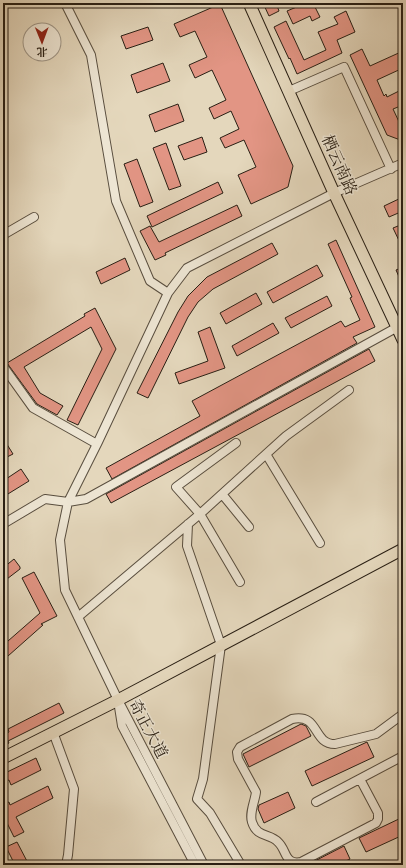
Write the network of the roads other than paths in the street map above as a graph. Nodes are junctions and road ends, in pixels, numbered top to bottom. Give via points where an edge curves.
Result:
1 (65, 3) edge
2 (249, 3) edge
3 (289, 91) junction
4 (403, 163) edge
5 (391, 169) junction
6 (334, 194) junction
7 (34, 217) dead end
8 (3, 235) edge
9 (168, 293) junction
10 (400, 325) edge
11 (403, 340) edge
12 (3, 366) edge
13 (349, 390) dead end
14 (97, 444) junction
15 (236, 444) dead end
16 (266, 454) junction
17 (222, 494) junction
18 (68, 502) junction
19 (200, 514) junction
20 (3, 524) edge
21 (188, 524) junction
22 (249, 527) dead end
23 (320, 543) dead end
24 (403, 549) edge
25 (240, 582) dead end
26 (78, 617) junction
27 (220, 646) junction
28 (118, 700) junction
29 (403, 714) edge
30 (53, 732) junction
31 (403, 756) edge
32 (3, 758) edge
33 (360, 779) junction
34 (316, 802) dead end
35 (66, 865) edge
36 (194, 865) edge
37 (204, 865) edge
38 (241, 865) edge

1 - 9 street via 91,55 116,201 150,281
2 - 3 main road, 栖云南路
3 - 5 street via 344,67
3 - 6 main road, 栖云南路
4 - 5 street
5 - 6 street
6 - 9 street via 187,268
6 - 10 main road, 栖云南路
7 - 8 street
9 - 14 street
10 - 11 main road, 栖云南路
10 - 18 street via 86,499
12 - 14 street via 32,408
13 - 16 street via 286,436
14 - 18 street
15 - 19 street via 176,486
16 - 17 street
16 - 23 street
17 - 19 street
17 - 22 street
18 - 20 street via 45,499
18 - 26 street via 60,540 65,590
19 - 21 street
19 - 25 street
21 - 26 street
21 - 27 street via 187,546
24 - 27 main road
26 - 28 street
27 - 28 main road
27 - 38 street via 203,779 197,799 210,812
28 - 30 main road
28 - 36 street, 奇正大道 via 122,726
28 - 37 street, 奇正大道
29 - 33 street via 376,734 336,744 324,741 311,722 296,718 240,747 237,752 238,759 256,792 251,814 253,825 261,834 275,839 282,845 287,858 293,862 301,862 376,823 378,813
30 - 32 main road
30 - 35 street via 74,788
31 - 33 street
33 - 34 street

